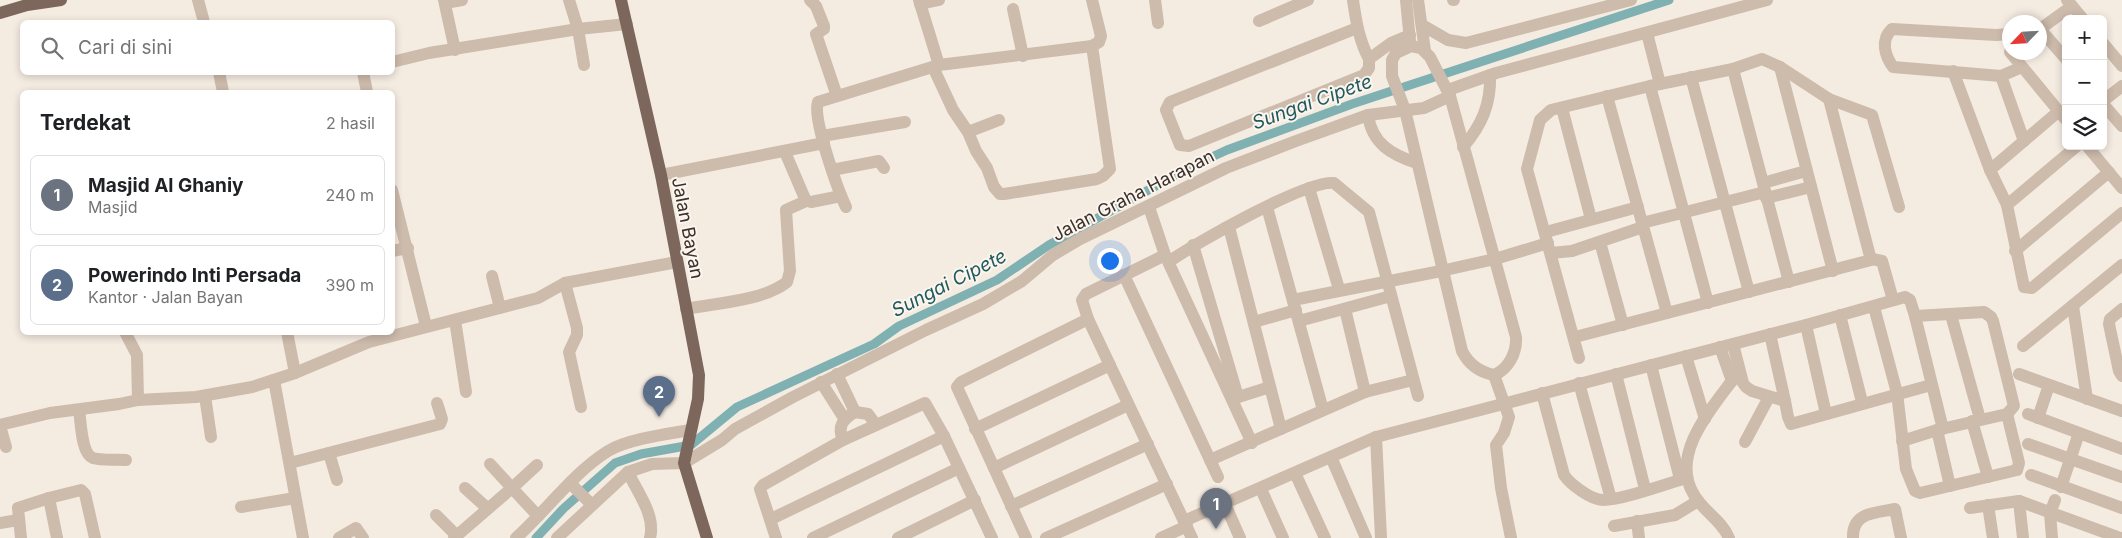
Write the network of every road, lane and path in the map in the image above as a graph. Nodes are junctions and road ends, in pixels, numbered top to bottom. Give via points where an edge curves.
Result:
1 (61, 0) edge
2 (198, 0) edge
3 (462, 0) edge
4 (569, 0) edge
5 (621, 0) edge
6 (810, 0) edge
7 (939, 0) edge
8 (1092, 0) edge
9 (1155, 0) edge
10 (1308, 0) edge
11 (1353, 0) edge
12 (1406, 0) edge
13 (1418, 0) edge
14 (1631, 0) edge
15 (1720, 0) edge
16 (1767, 0) edge
17 (444, 2) edge
18 (919, 2) edge
19 (2070, 3) edge
20 (1013, 9) dead end
21 (0, 12) edge
22 (1712, 14) junction
23 (2080, 15) edge
24 (203, 20) edge
25 (1259, 21) dead end
26 (1158, 23) dead end
27 (2047, 23) edge
28 (627, 24) junction
29 (1422, 25) junction
30 (1357, 28) junction
31 (578, 29) junction
32 (1647, 33) junction
33 (1996, 35) junction
34 (2002, 35) edge
35 (2047, 37) edge
36 (1410, 41) junction
37 (2002, 42) edge
38 (1092, 46) junction
39 (2107, 48) edge
40 (455, 50) junction
41 (1425, 51) junction
42 (2062, 54) edge
43 (1023, 56) junction
44 (1368, 60) junction
45 (2016, 60) edge
46 (395, 61) edge
47 (584, 65) dead end
48 (936, 66) junction
49 (2122, 66) edge
50 (1780, 67) junction
51 (2022, 67) junction
52 (1733, 68) junction
53 (1953, 71) junction
54 (220, 75) edge
55 (364, 75) edge
56 (1490, 75) junction
57 (2001, 76) junction
58 (1691, 77) junction
59 (1655, 85) junction
60 (2122, 86) edge
61 (223, 90) edge
62 (367, 90) edge
63 (1447, 90) junction
64 (837, 96) junction
65 (1606, 96) junction
66 (1829, 99) junction
67 (2107, 99) edge
68 (2105, 105) edge
69 (1404, 106) junction
70 (1562, 108) junction
71 (1368, 115) junction
72 (2062, 116) edge
73 (998, 120) dead end
74 (905, 122) dead end
75 (2122, 126) edge
76 (968, 132) junction
77 (823, 140) junction
78 (2024, 142) junction
79 (1464, 147) junction
80 (2072, 150) edge
81 (2090, 150) edge
82 (785, 152) junction
83 (1418, 163) junction
84 (884, 168) dead end
85 (832, 170) junction
86 (1990, 170) junction
87 (1806, 171) junction
88 (2109, 172) junction
89 (661, 175) junction
90 (1811, 187) junction
91 (1309, 188) junction
92 (2122, 188) edge
93 (1765, 191) junction
94 (395, 201) edge
95 (812, 202) dead end
96 (1724, 202) junction
97 (2007, 205) junction
98 (1638, 206) junction
99 (1149, 207) junction
100 (1267, 207) junction
101 (1899, 207) dead end
102 (1684, 212) junction
103 (2122, 213) edge
104 (1591, 219) junction
105 (1643, 225) junction
106 (1229, 227) junction
107 (1600, 242) junction
108 (1548, 243) junction
109 (1193, 245) junction
110 (408, 248) junction
111 (395, 250) edge
112 (2016, 251) junction
113 (1168, 258) junction
114 (1495, 259) junction
115 (1872, 259) junction
116 (677, 262) junction
117 (2122, 265) edge
118 (1441, 271) junction
119 (1833, 271) junction
120 (1124, 275) junction
121 (492, 276) dead end
122 (1386, 280) junction
123 (1789, 282) junction
124 (566, 283) junction
125 (1339, 289) junction
126 (1749, 292) junction
127 (1391, 296) junction
128 (1893, 300) junction
129 (1708, 303) junction
130 (2073, 306) junction
131 (1874, 307) junction
132 (500, 308) junction
133 (686, 309) junction
134 (1345, 309) junction
135 (2122, 309) edge
136 (1296, 310) junction
137 (1668, 313) junction
138 (1951, 314) junction
139 (1840, 315) junction
140 (1915, 316) junction
141 (1088, 319) junction
142 (455, 320) junction
143 (1254, 322) junction
144 (1623, 325) junction
145 (1806, 325) junction
146 (426, 326) junction
147 (1770, 334) junction
148 (127, 335) edge
149 (288, 335) edge
150 (394, 335) edge
151 (395, 335) edge
152 (1575, 337) junction
153 (1726, 345) junction
154 (2024, 346) dead end
155 (1686, 356) junction
156 (1579, 358) dead end
157 (1110, 364) junction
158 (1651, 365) junction
159 (295, 373) junction
160 (837, 374) junction
161 (1616, 374) junction
162 (2019, 374) dead end
163 (1494, 375) junction
164 (1736, 376) junction
165 (2122, 376) edge
166 (274, 380) junction
167 (1413, 380) junction
168 (821, 382) junction
169 (1579, 383) junction
170 (1931, 385) junction
171 (2049, 385) junction
172 (1270, 387) junction
173 (466, 392) dead end
174 (1366, 392) junction
175 (1542, 393) junction
176 (1897, 393) junction
177 (205, 396) junction
178 (1418, 396) dead end
179 (1769, 397) junction
180 (1235, 398) junction
181 (2087, 399) junction
182 (138, 400) junction
183 (1785, 401) junction
184 (1505, 402) junction
185 (1862, 402) junction
186 (437, 403) dead end
187 (1128, 405) junction
188 (581, 407) dead end
189 (80, 410) junction
190 (1323, 410) junction
191 (2122, 411) edge
192 (1826, 414) junction
193 (2007, 414) junction
194 (849, 415) junction
195 (1705, 419) junction
196 (1976, 420) junction
197 (0, 425) edge
198 (876, 425) junction
199 (975, 429) junction
200 (1281, 429) junction
201 (1940, 430) junction
202 (690, 432) junction
203 (2079, 433) junction
204 (944, 436) junction
205 (211, 437) dead end
206 (1376, 437) junction
207 (843, 440) junction
208 (1692, 440) junction
209 (1902, 441) junction
210 (1745, 442) dead end
211 (1252, 443) junction
212 (1148, 444) junction
213 (2028, 444) dead end
214 (6, 447) dead end
215 (1672, 447) junction
216 (2122, 449) edge
217 (329, 452) junction
218 (1330, 456) junction
219 (685, 457) junction
220 (2070, 459) junction
221 (126, 460) dead end
222 (1210, 460) junction
223 (290, 463) junction
224 (490, 464) dead end
225 (536, 465) dead end
226 (959, 468) junction
227 (994, 468) junction
228 (628, 472) junction
229 (1295, 473) junction
230 (2031, 475) dead end
231 (1218, 477) dead end
232 (1988, 477) junction
233 (2122, 478) edge
234 (1683, 479) junction
235 (336, 480) dead end
236 (1606, 482) junction
237 (1166, 484) junction
238 (573, 486) junction
239 (1950, 486) junction
240 (2061, 487) junction
241 (465, 488) dead end
242 (512, 488) junction
243 (1260, 489) junction
244 (1582, 489) junction
245 (1645, 489) junction
246 (49, 498) junction
247 (295, 498) junction
248 (1611, 499) junction
249 (975, 500) junction
250 (2055, 500) dead end
251 (1698, 501) junction
252 (2018, 501) junction
253 (589, 502) junction
254 (1225, 504) junction
255 (1988, 505) junction
256 (1011, 506) junction
257 (241, 507) dead end
258 (487, 508) junction
259 (1970, 508) dead end
260 (2122, 508) edge
261 (2050, 513) junction
262 (436, 515) dead end
263 (538, 516) junction
264 (770, 519) junction
265 (18, 520) junction
266 (1637, 522) junction
267 (0, 524) edge
268 (1614, 526) dead end
269 (1188, 529) edge
270 (2092, 533) edge
271 (2122, 533) edge
272 (456, 537) edge
273 (989, 537) edge
274 (21, 538) edge
275 (57, 538) edge
276 (95, 538) edge
277 (303, 538) edge
278 (338, 538) edge
279 (363, 538) edge
280 (516, 538) edge
281 (557, 538) edge
282 (650, 538) edge
283 (707, 538) edge
284 (776, 538) edge
285 (813, 538) edge
286 (898, 538) edge
287 (1026, 538) edge
288 (1046, 538) edge
289 (1161, 538) edge
290 (1240, 538) edge
291 (1283, 538) edge
292 (1325, 538) edge
293 (1366, 538) edge
294 (1381, 538) edge
295 (1511, 538) edge
296 (1639, 538) edge
297 (1729, 538) edge
298 (1853, 538) edge
299 (1901, 538) edge
300 (1993, 538) edge
301 (2023, 538) edge
302 (2052, 538) edge
303 (2120, 538) edge

1 - 21 main road
2 - 24 street
3 - 17 street
4 - 31 street
5 - 28 main road, Jalan Bayan
6 - 64 street via 824,26 816,34
7 - 18 street
8 - 38 street via 1101,36 1100,42
9 - 26 street
10 - 25 street
11 - 30 street
12 - 36 street
13 - 29 street
14 - 29 street via 1466,44 1448,40
15 - 22 street
16 - 22 street
17 - 40 street
18 - 48 street
19 - 23 street
19 - 27 street
20 - 43 street
22 - 32 street
28 - 31 street
28 - 89 main road, Jalan Bayan
29 - 41 street
30 - 44 street
30 - 44 street via 1175,100 1167,104 1166,110 1180,145 1188,146 1364,75 1369,68
31 - 40 street
31 - 47 street
32 - 56 street
32 - 59 street
33 - 34 street
33 - 37 street
33 - 53 street via 1892,29 1888,33 1885,51 1894,67
35 - 42 street
36 - 41 street
36 - 44 street via 1391,43
36 - 69 street via 1396,53 1391,68
38 - 43 street
38 - 76 street via 1111,165 1103,176 1000,194 994,188
39 - 49 street
40 - 46 street
41 - 63 street
43 - 48 street via 962,60
45 - 51 street
48 - 64 street
48 - 76 street via 953,110
50 - 52 street via 1757,58
50 - 66 street
50 - 87 street
51 - 57 street
51 - 72 street
52 - 58 street
52 - 93 street
53 - 57 street
53 - 86 street
54 - 61 street
55 - 62 street
56 - 63 street
56 - 79 street via 1485,114
57 - 78 street
58 - 59 street
58 - 96 street
59 - 65 street
59 - 102 street
60 - 67 street
63 - 69 street via 1424,108
63 - 79 street
64 - 77 street via 816,104
65 - 70 street
65 - 98 street
66 - 101 street via 1872,115
66 - 115 street
68 - 75 street
69 - 71 street, Jalan Graha Harapan
69 - 83 street
70 - 104 street
70 - 108 street via 1551,110 1540,120 1528,163 1528,176
71 - 83 street via 1374,136 1381,145
71 - 99 street, Jalan Graha Harapan via 1226,168
72 - 78 street
73 - 76 street
74 - 77 street
77 - 82 street
77 - 85 street
78 - 86 street
79 - 114 street
80 - 97 street
81 - 88 street
82 - 89 street
82 - 133 street via 806,201 786,210 790,271 787,282 775,290 755,296
83 - 118 street
84 - 85 street via 879,161
85 - 95 street via 843,202
86 - 97 street
87 - 90 street
87 - 93 street
88 - 92 street
88 - 112 street
89 - 116 main road, Jalan Bayan
90 - 93 street
90 - 119 street
91 - 100 street
91 - 122 street via 1334,183 1367,208
91 - 125 street
93 - 96 street
93 - 123 street
94 - 110 street
96 - 102 street
96 - 126 street
97 - 112 street
98 - 104 street
98 - 105 street
99 - 113 street
99 - 160 street, Jalan Graha Harapan via 1058,252 1022,281 973,310
100 - 106 street
100 - 136 street
102 - 105 street
102 - 129 street
103 - 112 street via 2030,289 2024,287
104 - 108 street
105 - 107 street
105 - 137 street
106 - 109 street
106 - 143 street
107 - 108 street via 1564,253
107 - 144 street
108 - 114 street
108 - 152 street
109 - 113 street
109 - 180 street
110 - 111 street
110 - 146 street
113 - 120 street
113 - 180 street
114 - 118 street
114 - 163 street via 1516,344 1511,360
115 - 119 street
115 - 128 street via 1882,261
116 - 124 street
116 - 133 main road, Jalan Bayan
117 - 130 street
118 - 122 street
118 - 163 street via 1466,359 1476,368
119 - 123 street
120 - 141 street via 1083,297
120 - 222 street
121 - 132 street
122 - 125 street
122 - 127 street
123 - 126 street
124 - 132 street via 538,298
124 - 188 street via 578,328 569,352
125 - 136 street
126 - 129 street
127 - 134 street
127 - 167 street
128 - 131 street
128 - 140 street via 1908,298
129 - 137 street
130 - 154 street
130 - 181 street
131 - 139 street
131 - 176 street
132 - 142 street
133 - 202 main road, Jalan Bayan via 700,386
134 - 136 street
134 - 174 street
135 - 165 street via 2110,319 2118,371
136 - 143 street
136 - 190 street
137 - 144 street
138 - 140 street
138 - 193 street via 1984,312 1992,317 2014,401 2012,411
138 - 196 street
139 - 145 street
139 - 185 street
140 - 170 street
141 - 157 street
141 - 199 street via 959,384 957,389
142 - 146 street
142 - 173 street
143 - 172 street
144 - 152 street
145 - 147 street
145 - 192 street
146 - 151 street
147 - 153 street
147 - 183 street
148 - 182 street via 137,355
149 - 159 street
150 - 159 street
152 - 156 street
153 - 155 street
153 - 164 street
155 - 158 street
155 - 195 street
157 - 187 street
157 - 199 street
158 - 161 street
158 - 215 street
159 - 166 street
160 - 168 street, Jalan Graha Harapan
160 - 194 street
161 - 169 street
161 - 245 street
162 - 171 street
163 - 184 street
164 - 179 street via 1746,387
164 - 195 street
166 - 177 street
166 - 223 street
167 - 174 street
167 - 178 street
168 - 194 street
168 - 219 street, Jalan Graha Harapan
169 - 175 street
169 - 236 street
170 - 176 street
170 - 201 street
171 - 181 street
171 - 203 street via 2033,416
172 - 180 street
172 - 200 street
174 - 190 street
175 - 184 street
175 - 244 street via 1564,475
176 - 185 street
176 - 209 street
177 - 182 street
177 - 205 street
179 - 183 street
179 - 210 street
180 - 211 street
181 - 191 street
182 - 189 street
183 - 192 street via 1791,424
184 - 206 street
184 - 295 street via 1509,417 1496,445
185 - 192 street
186 - 217 street via 442,420 440,424
187 - 212 street
187 - 227 street
189 - 197 street via 50,413
189 - 221 street via 88,455
190 - 200 street
193 - 196 street
193 - 232 street via 2019,468
194 - 198 street via 868,414
194 - 207 street via 840,428
195 - 208 street
196 - 201 street
196 - 232 street
197 - 214 street
198 - 204 street via 925,403
198 - 207 street
199 - 227 street
200 - 211 street
201 - 209 street
201 - 239 street
202 - 219 main road, Jalan Bayan
202 - 238 street via 621,445 604,454
203 - 216 street
203 - 220 street
204 - 226 street
204 - 264 street
206 - 218 street
206 - 294 street
207 - 264 street via 763,485 760,489
208 - 215 street
208 - 234 street
209 - 239 street via 1906,468 1915,491 1920,493
211 - 222 street
212 - 237 street
212 - 256 street
213 - 220 street
215 - 234 street
217 - 223 street
217 - 235 street
218 - 229 street
218 - 293 street
219 - 228 street
219 - 283 main road
220 - 233 street
220 - 240 street
222 - 231 street
223 - 247 street
224 - 242 street
225 - 242 street
226 - 249 street
226 - 285 street
227 - 256 street
228 - 253 street
228 - 282 street via 649,514
229 - 243 street
229 - 292 street
230 - 240 street
232 - 239 street
234 - 245 street
234 - 251 street
236 - 244 street
236 - 248 street
237 - 269 street
237 - 288 street
238 - 253 street
238 - 263 street
240 - 260 street
241 - 258 street
242 - 258 street
242 - 263 street
243 - 254 street
243 - 291 street
244 - 248 street via 1601,500
245 - 248 street
246 - 265 street via 18,508
246 - 275 street
246 - 276 street via 84,492
247 - 257 street
247 - 277 street
249 - 273 street
249 - 286 street
250 - 261 street
251 - 266 street via 1675,515
251 - 297 street via 1722,525
252 - 255 street
252 - 261 street
252 - 301 street
253 - 281 street
254 - 269 street
254 - 290 street
255 - 259 street
255 - 300 street
256 - 287 street
258 - 272 street
261 - 270 street
261 - 302 street
262 - 272 street
263 - 280 street
264 - 284 street
265 - 267 street
265 - 274 street
266 - 268 street
266 - 296 street
269 - 289 street
270 - 303 street
271 - 303 street
278 - 279 street via 356,528
298 - 299 street via 1858,519 1895,509

